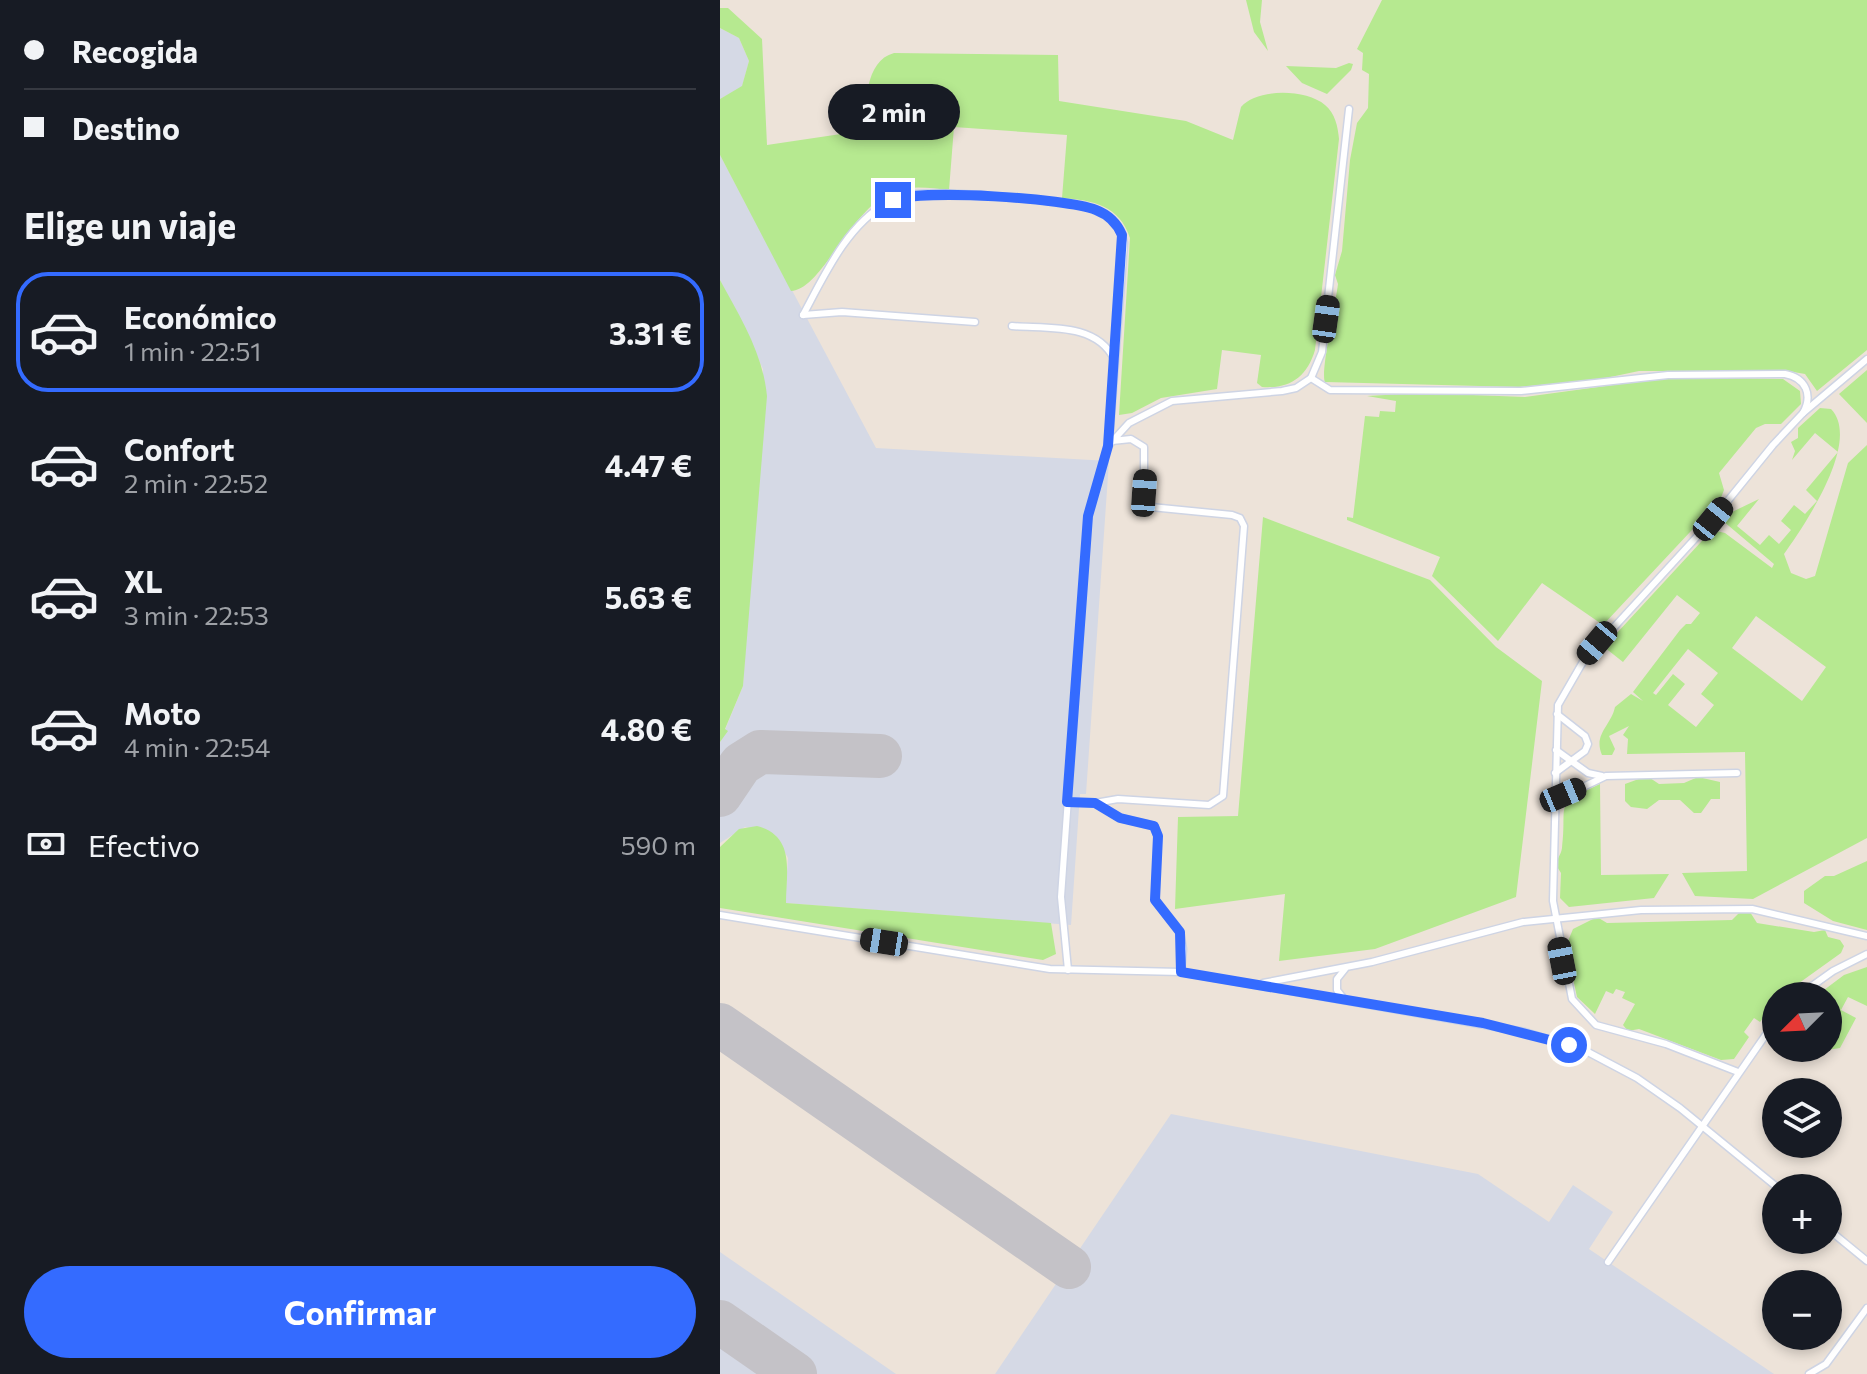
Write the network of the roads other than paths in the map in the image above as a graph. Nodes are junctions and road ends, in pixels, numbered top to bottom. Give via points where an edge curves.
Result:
1 (1349, 109) dead end
2 (975, 322) dead end
3 (1012, 326) dead end
4 (1867, 359) edge
5 (1115, 362) junction
6 (1311, 378) junction
7 (1803, 413) junction
8 (1110, 444) junction
9 (1557, 714) junction
10 (1556, 750) junction
11 (1571, 761) junction
12 (1555, 773) junction
13 (1737, 773) dead end
14 (1606, 776) junction
15 (1554, 801) junction
16 (1067, 802) junction
17 (1095, 803) junction
18 (720, 915) edge
19 (1554, 918) junction
20 (1867, 936) edge
21 (1867, 954) edge
22 (1349, 967) junction
23 (1068, 970) junction
24 (1181, 972) junction
25 (1818, 982) edge
26 (1260, 984) junction
27 (1344, 999) junction
28 (1762, 1039) edge
29 (1738, 1072) junction
30 (1702, 1126) junction
31 (1762, 1175) edge
32 (1842, 1240) edge
33 (1867, 1261) edge
34 (1608, 1262) dead end
35 (1867, 1308) edge
36 (1809, 1374) edge

1 - 6 lane via 1322,352
2 - 5 lane via 842,312 803,315 852,234 893,200 923,193 1070,204 1107,216 1122,235
3 - 5 lane via 1080,332 1102,342
4 - 7 lane
5 - 8 lane
6 - 7 lane via 1330,390 1521,391 1668,375 1785,374 1805,386
6 - 8 lane via 1290,390 1172,401 1137,417
7 - 9 lane via 1584,660 1563,691
8 - 16 lane via 1088,516
8 - 17 lane via 1131,439 1144,447 1144,497 1151,507 1232,515 1244,526 1223,796 1209,805 1118,799
9 - 10 lane
9 - 11 lane via 1588,742
10 - 11 lane
10 - 12 lane
11 - 12 lane
11 - 14 lane via 1588,773
12 - 15 lane
13 - 14 lane
14 - 15 lane
15 - 19 lane
16 - 17 lane
16 - 23 lane via 1061,897
17 - 24 lane via 1157,830 1155,900 1180,932
18 - 23 lane
19 - 20 lane via 1676,908 1752,909
19 - 22 lane
19 - 29 lane via 1570,993 1589,1020
21 - 25 lane
22 - 26 lane
22 - 27 lane via 1337,979
23 - 24 lane
24 - 26 lane
26 - 27 lane
27 - 30 lane via 1483,1023 1569,1045 1637,1078
28 - 29 lane
29 - 30 lane
30 - 31 lane
30 - 34 lane
32 - 33 lane
35 - 36 lane via 1823,1367

